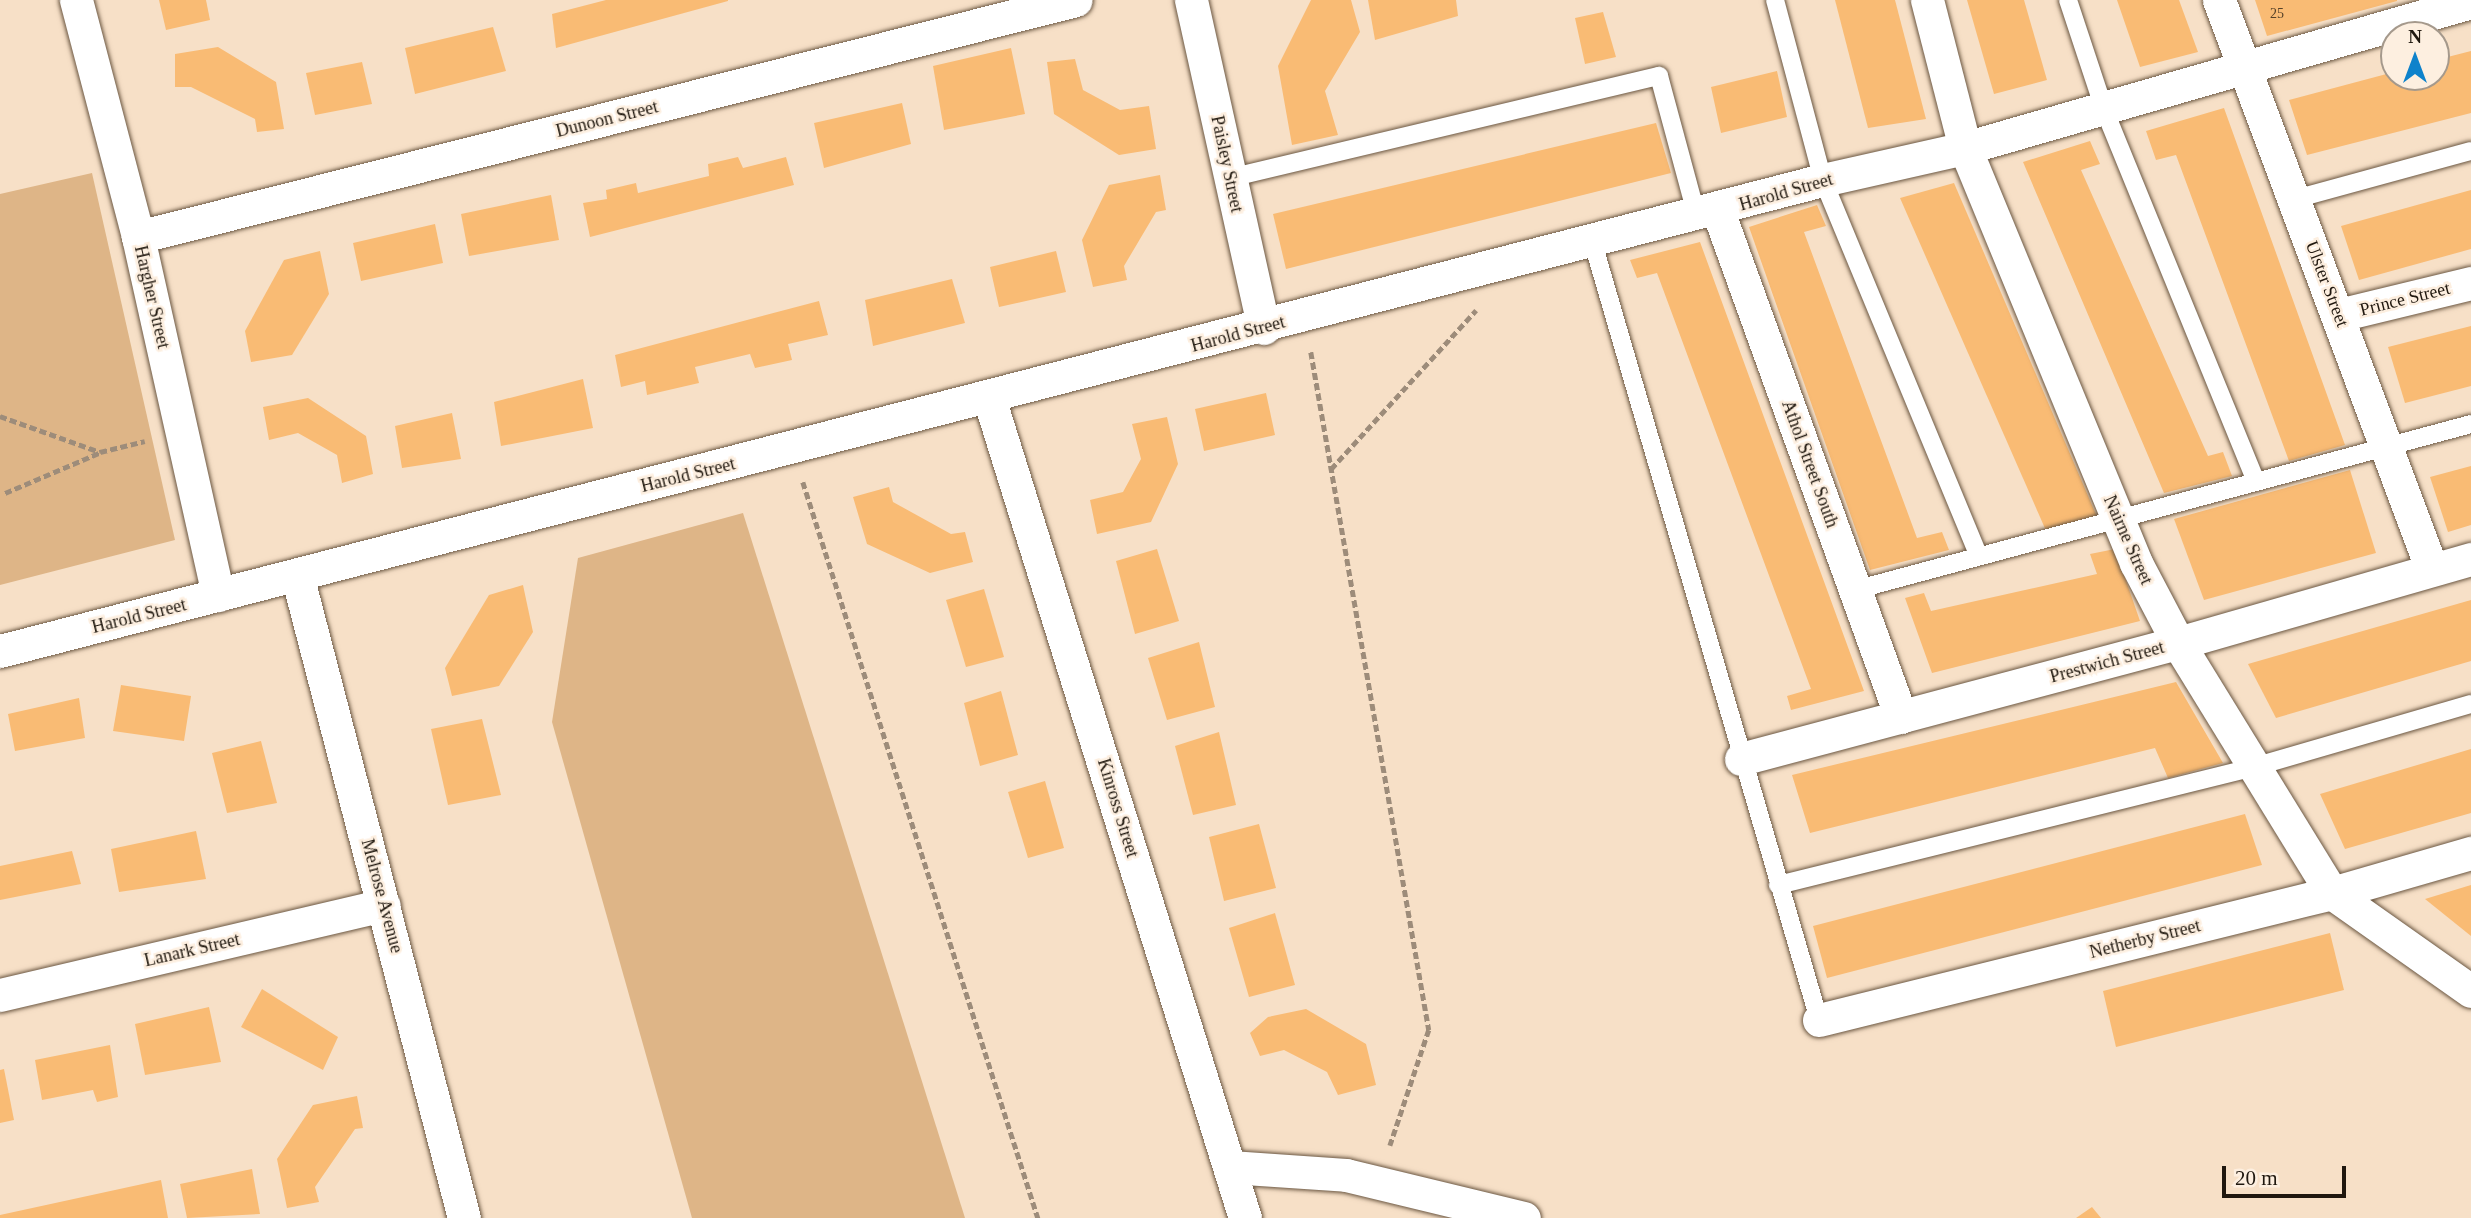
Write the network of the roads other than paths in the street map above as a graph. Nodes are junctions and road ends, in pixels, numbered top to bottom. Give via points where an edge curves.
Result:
1 (76, 0) edge
2 (1076, 0) edge
3 (1191, 0) edge
4 (1775, 0) edge
5 (1927, 0) edge
6 (2068, 0) edge
7 (2219, 0) edge
8 (2471, 2) edge
9 (2246, 69) junction
10 (2104, 109) junction
11 (1965, 148) junction
12 (2471, 151) edge
13 (1230, 178) junction
14 (1823, 180) junction
15 (2295, 199) junction
16 (1707, 214) junction
17 (138, 237) junction
18 (1593, 243) junction
19 (2471, 283) edge
20 (2339, 315) junction
21 (1264, 328) junction
22 (989, 398) junction
23 (2471, 424) edge
24 (2386, 445) junction
25 (2256, 481) junction
26 (2119, 520) junction
27 (1979, 556) junction
28 (2471, 559) edge
29 (2432, 570) junction
30 (297, 575) junction
31 (1855, 590) junction
32 (218, 596) junction
33 (2178, 643) junction
34 (0, 651) edge
35 (2471, 704) edge
36 (1901, 717) junction
37 (1741, 759) junction
38 (2254, 767) junction
39 (2471, 853) edge
40 (1778, 885) junction
41 (2332, 893) junction
42 (384, 905) junction
43 (2471, 991) edge
44 (0, 995) edge
45 (1819, 1020) joint
46 (1230, 1167) junction
47 (464, 1218) edge
48 (1245, 1218) edge
49 (1524, 1218) edge

1 - 17 street, Hargher Street
2 - 17 street, Dunoon Street
3 - 13 street, Paisley Street
4 - 14 lane
5 - 11 street, Nairne Street
6 - 10 lane
7 - 9 street, Ulster Street
8 - 9 street, Harold Street
9 - 10 street, Harold Street
9 - 15 street, Ulster Street
10 - 11 street, Harold Street
10 - 25 lane
11 - 14 street, Harold Street
11 - 26 street, Nairne Street
12 - 15 lane
13 - 16 lane via 1659,76
13 - 21 street, Paisley Street
14 - 16 street, Harold Street
14 - 27 lane
15 - 20 street, Ulster Street
16 - 18 street, Harold Street
16 - 31 street, Athol Street South
17 - 32 street, Hargher Street
18 - 21 street, Harold Street
18 - 37 lane
19 - 20 street, Prince Street
20 - 24 street, Ulster Street
21 - 22 street, Harold Street
22 - 30 street, Harold Street
22 - 46 street, Kinross Street
23 - 24 lane
24 - 25 lane
24 - 29 street, Ulster Street
25 - 26 lane
26 - 27 lane
26 - 33 street, Nairne Street
27 - 31 lane
28 - 29 street, Prestwich Street
29 - 33 street, Prestwich Street
30 - 32 street, Harold Street
30 - 42 street, Melrose Avenue
31 - 36 street, Athol Street South
32 - 34 street, Harold Street
33 - 36 street, Prestwich Street
33 - 38 street, Nairne Street
35 - 38 lane
36 - 37 street, Prestwich Street
37 - 40 lane
38 - 40 lane
38 - 41 street, Nairne Street
39 - 41 street, Netherby Street
40 - 45 lane
41 - 43 street, Nairne Street
41 - 45 street, Netherby Street
42 - 44 street, Lanark Street
42 - 47 street, Melrose Avenue
46 - 48 street, Kinross Street
46 - 49 street via 1346,1175

